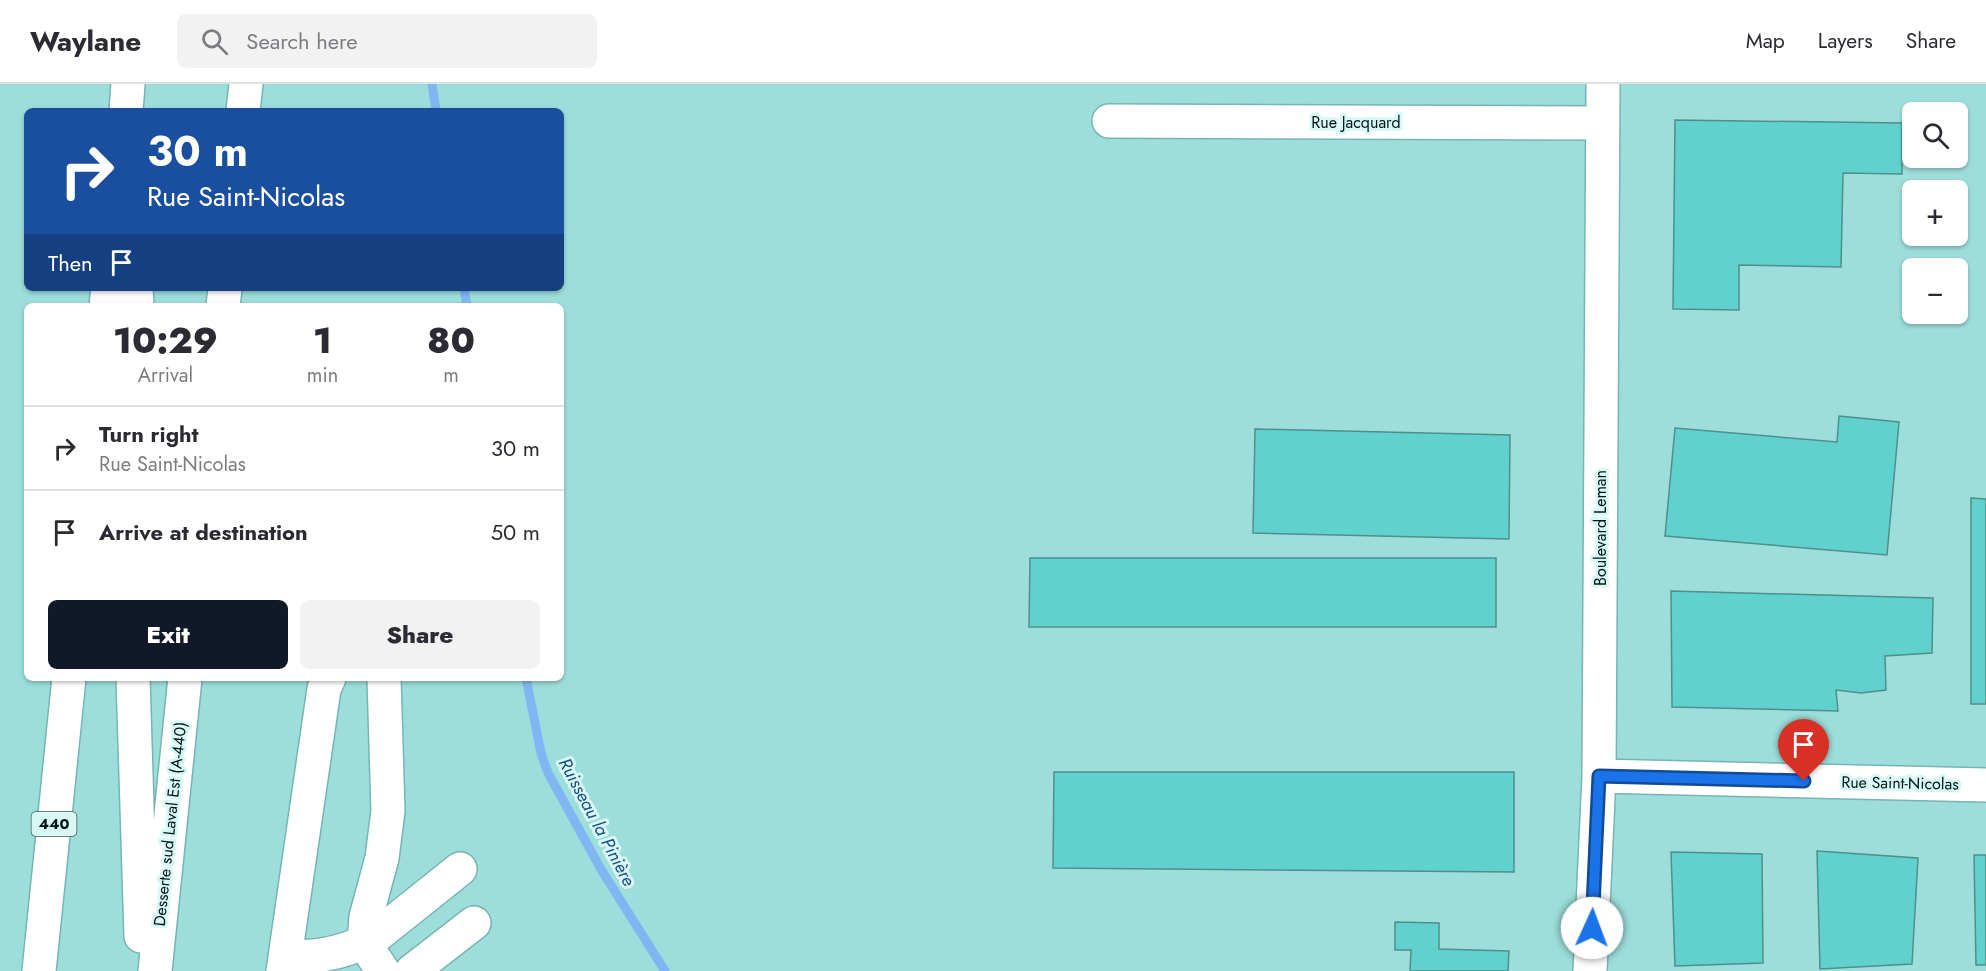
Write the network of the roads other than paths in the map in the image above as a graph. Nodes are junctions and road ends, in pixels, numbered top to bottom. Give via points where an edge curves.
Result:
1 (130, 84) edge
2 (246, 84) edge
3 (1603, 84) edge
4 (126, 108) edge
5 (133, 108) edge
6 (243, 108) edge
7 (1109, 122) dead end
8 (1603, 123) junction
9 (69, 681) edge
10 (133, 681) edge
11 (185, 681) edge
12 (328, 681) edge
13 (384, 681) edge
14 (1599, 776) junction
15 (1986, 785) edge
16 (460, 869) dead end
17 (474, 923) dead end
18 (364, 943) junction
19 (284, 963) edge
20 (39, 971) edge
21 (142, 971) edge
22 (155, 971) edge
23 (382, 971) edge
24 (412, 971) edge
25 (1590, 971) edge

1 - 4 main road
1 - 5 main road
2 - 6 main road
3 - 8 main road, Boulevard Leman
7 - 8 main road, Rue Jacquard
8 - 14 main road, Boulevard Leman
9 - 20 main road, 440
10 - 21 main road
11 - 22 main road, Desserte sud Laval Est (A-440)
12 - 19 main road
13 - 18 main road via 388,811
14 - 15 main road, Rue Saint-Nicolas
14 - 25 main road, Boulevard Leman
16 - 18 main road
17 - 24 main road
18 - 19 main road via 349,950
18 - 23 main road

